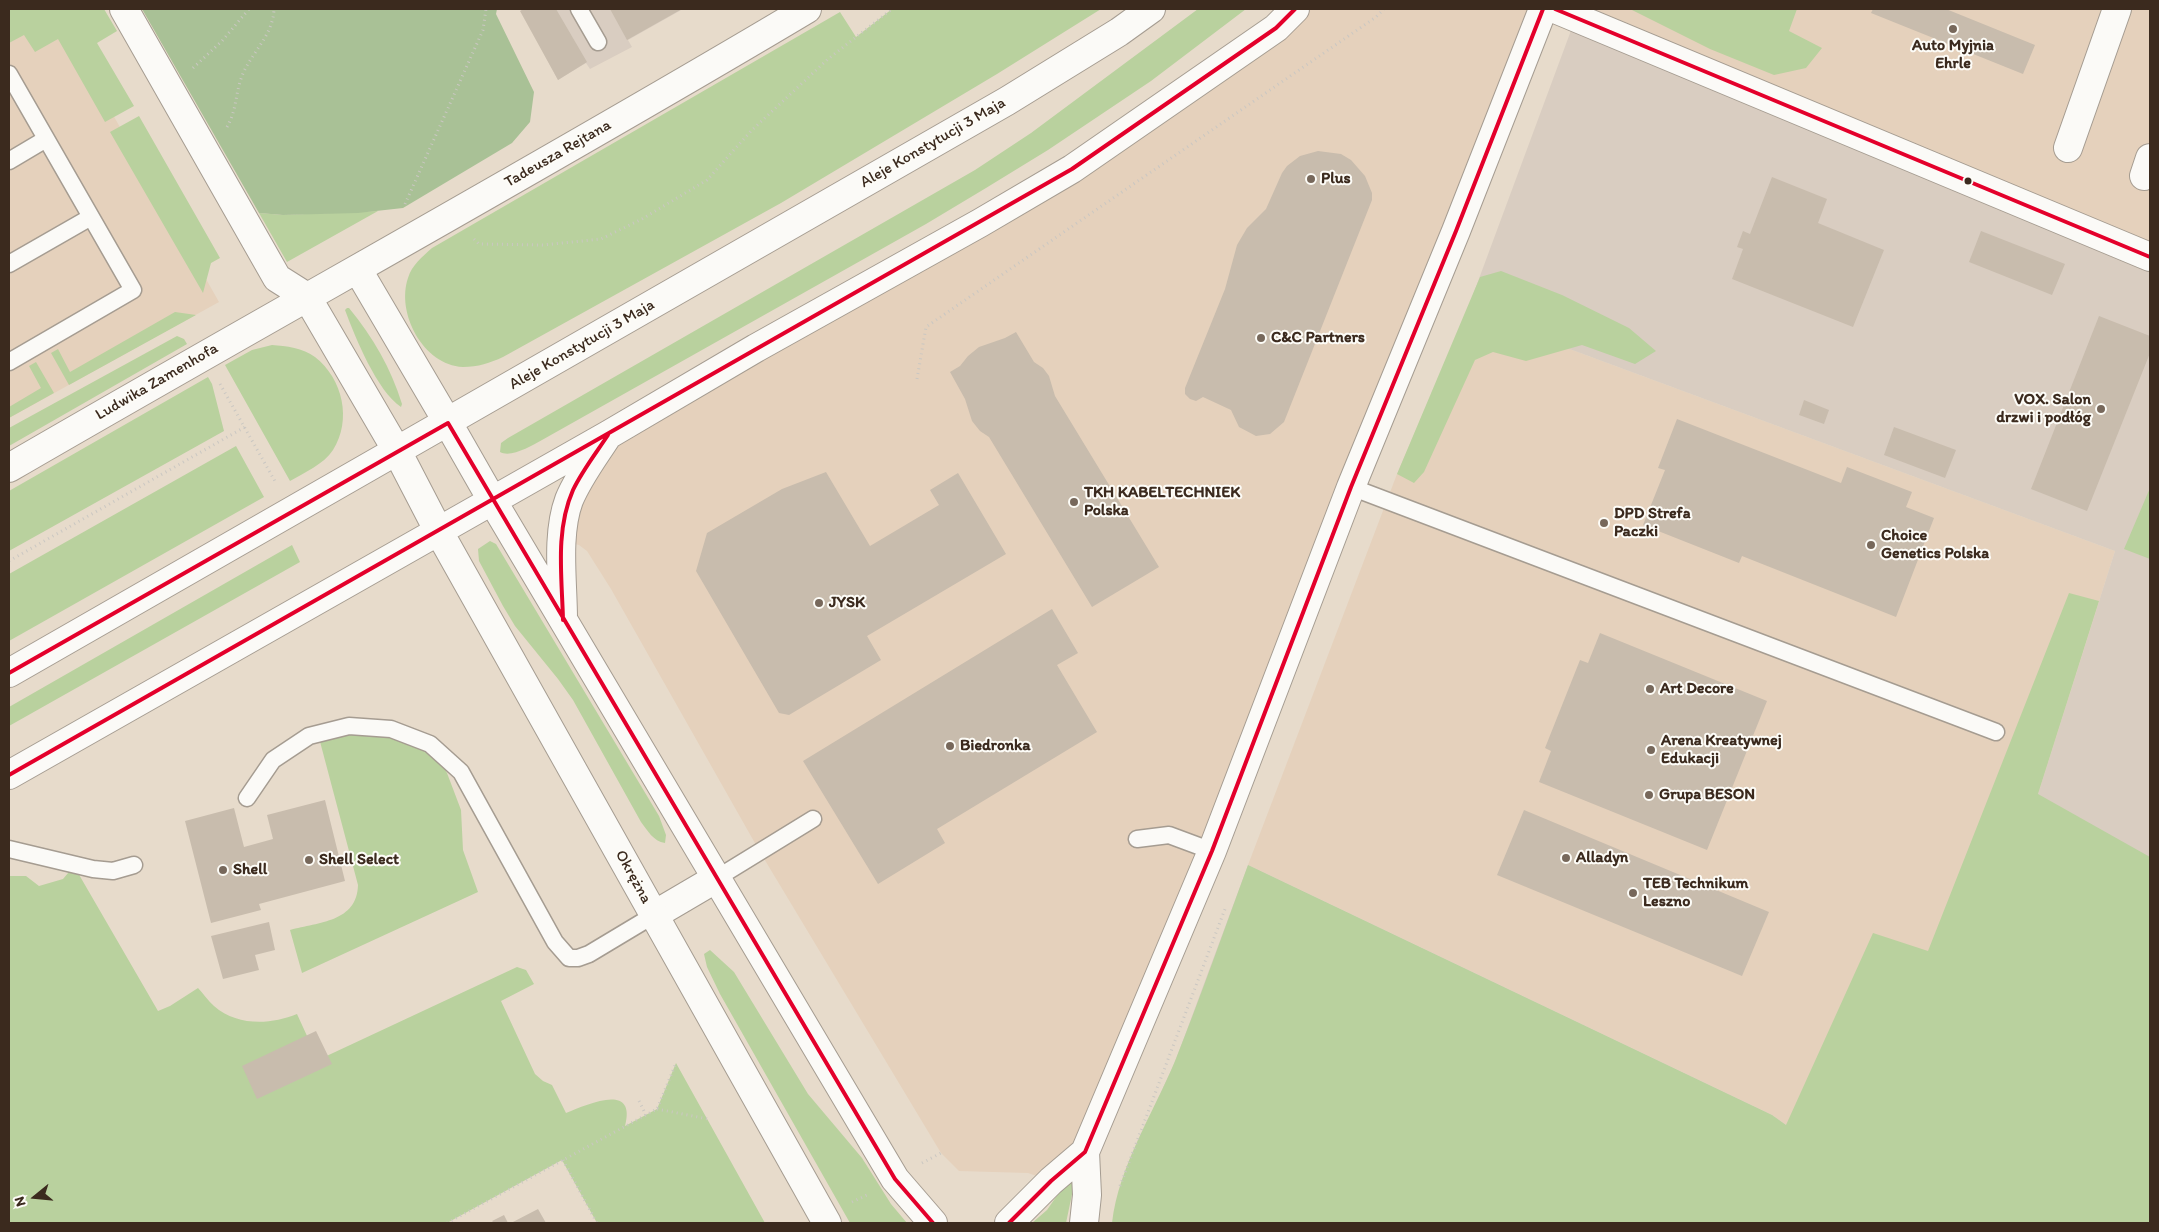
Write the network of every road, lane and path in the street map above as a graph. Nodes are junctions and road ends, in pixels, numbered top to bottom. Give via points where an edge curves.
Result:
1 (124, 9) edge
2 (249, 9) edge
3 (274, 9) edge
4 (486, 9) edge
5 (579, 9) edge
6 (808, 9) edge
7 (892, 9) edge
8 (1151, 9) edge
9 (1296, 9) edge
10 (1384, 9) edge
11 (1543, 9) edge
12 (1555, 9) edge
13 (2117, 9) edge
14 (598, 42) dead end
15 (9, 74) edge
16 (170, 89) junction
17 (46, 139) junction
18 (2068, 148) dead end
19 (209, 158) junction
20 (9, 161) edge
21 (403, 208) dead end
22 (452, 214) junction
23 (91, 217) junction
24 (2150, 257) edge
25 (9, 264) edge
26 (358, 270) junction
27 (307, 297) junction
28 (9, 362) edge
29 (917, 380) dead end
30 (219, 382) dead end
31 (448, 423) junction
32 (245, 427) junction
33 (608, 435) junction
34 (397, 451) junction
35 (9, 468) edge
36 (277, 486) dead end
37 (1351, 487) junction
38 (492, 500) junction
39 (438, 530) junction
40 (9, 561) edge
41 (563, 620) junction
42 (9, 673) edge
43 (1996, 732) dead end
44 (9, 775) edge
45 (247, 798) dead end
46 (813, 819) dead end
47 (1137, 838) dead end
48 (9, 849) edge
49 (1212, 851) junction
50 (134, 865) dead end
51 (717, 878) junction
52 (1226, 905) dead end
53 (654, 915) junction
54 (676, 1063) dead end
55 (639, 1101) dead end
56 (657, 1109) junction
57 (646, 1114) junction
58 (708, 1119) dead end
59 (1085, 1152) junction
60 (563, 1160) junction
61 (1118, 1189) dead end
62 (447, 1223) edge
63 (597, 1223) edge
64 (828, 1223) edge
65 (933, 1223) edge
66 (1010, 1223) edge
67 (1084, 1223) edge

1 - 16 street
2 - 16 path via 222,41
3 - 19 path via 274,22 240,81 234,115
4 - 21 path via 483,30
5 - 14 lane
6 - 22 street, Tadeusza Rejtana
7 - 22 path via 828,59 751,131 708,180 601,239 543,246 479,244
8 - 31 street, Aleje Konstytucji 3 Maja via 1120,32 1007,101
9 - 33 street via 1276,28 1072,169
10 - 29 path via 926,327
11 - 37 street
12 - 24 street
13 - 18 street
15 - 17 lane
16 - 19 street
17 - 20 lane
17 - 23 lane
19 - 27 street via 277,278
22 - 26 street, Tadeusza Rejtana
23 - 25 lane
23 - 28 lane via 133,290
26 - 27 street, Tadeusza Rejtana
26 - 31 street
27 - 34 street, Okrężna
27 - 35 street, Ludwika Zamenhofa
30 - 32 path
31 - 34 street, Aleje Konstytucji 3 Maja
31 - 38 street
32 - 36 path
32 - 40 path
33 - 38 street
33 - 41 street via 575,488 564,520
34 - 39 street, Okrężna
34 - 42 street, Aleje Konstytucji 3 Maja
37 - 43 lane
37 - 49 street
38 - 39 street
38 - 41 street
39 - 44 street
39 - 53 street, Okrężna
41 - 51 street
45 - 53 lane via 273,760 309,736 349,726 391,729 430,744 461,772 556,942 569,958 589,954
46 - 51 lane
47 - 49 lane via 1169,835
48 - 50 lane via 93,869 112,871
49 - 59 street
51 - 53 street
51 - 65 street via 895,1179
52 - 61 path
53 - 64 street, Okrężna
54 - 56 path
55 - 57 path
56 - 57 path
56 - 58 path
57 - 60 path
59 - 66 street
59 - 67 street via 1087,1194
60 - 62 path
60 - 63 path

